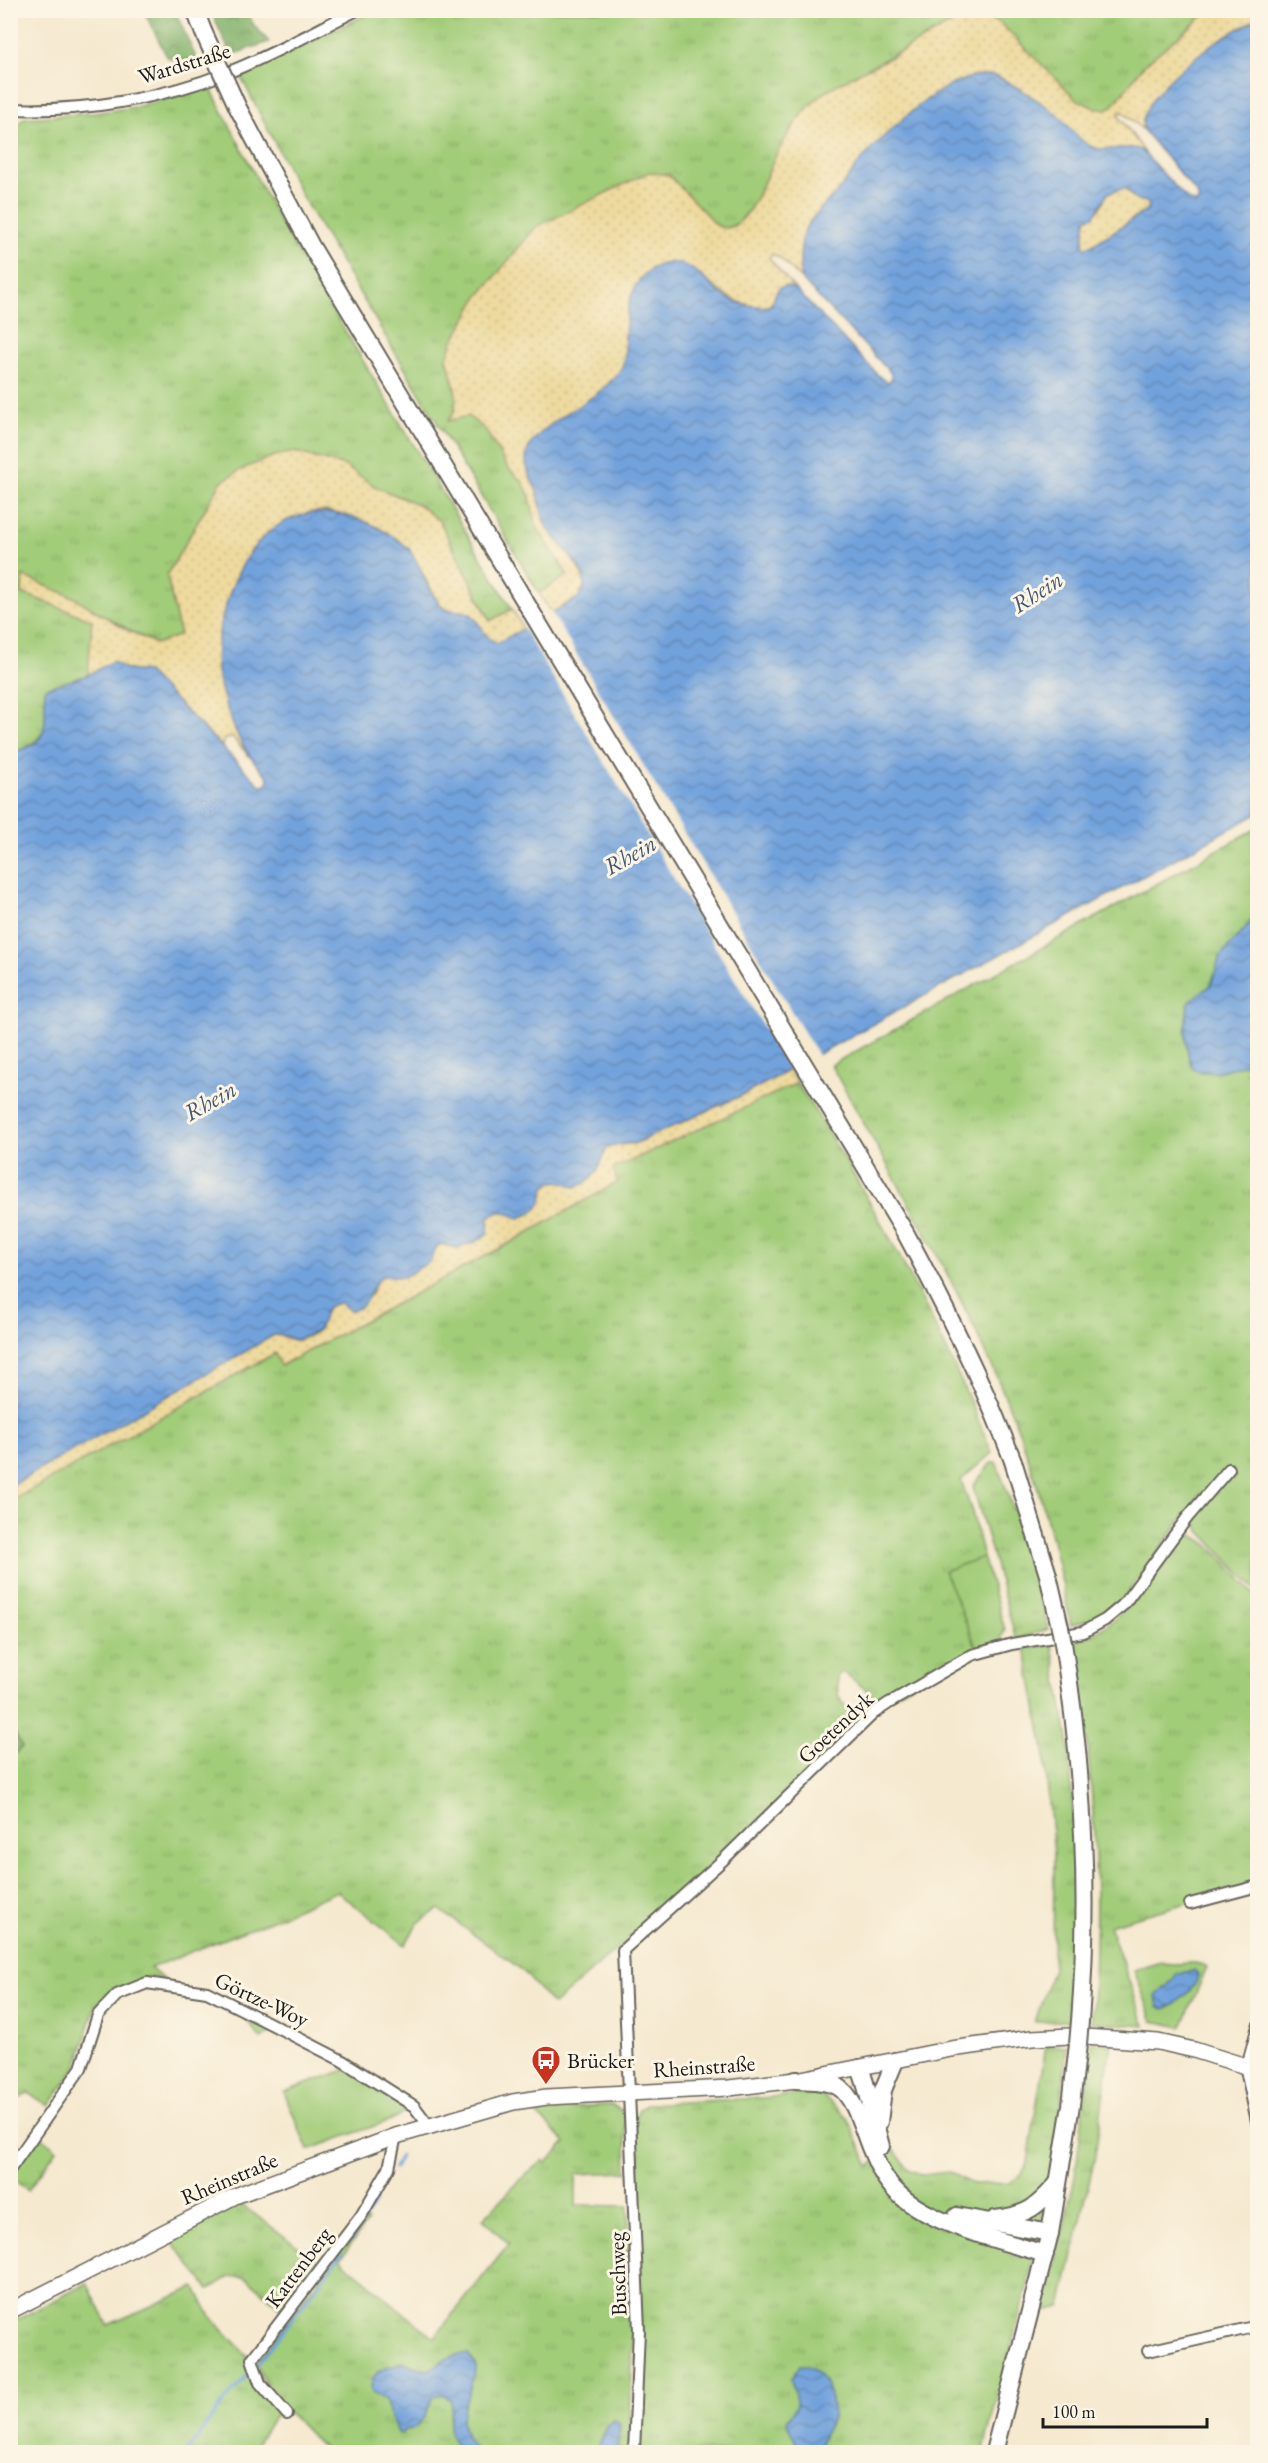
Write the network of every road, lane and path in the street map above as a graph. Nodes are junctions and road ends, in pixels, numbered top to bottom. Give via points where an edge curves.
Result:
1 (195, 10) edge
2 (357, 10) edge
3 (10, 109) edge
4 (1229, 1469) dead end
5 (1257, 1886) edge
6 (1190, 1904) dead end
7 (1257, 2026) edge
8 (895, 2061) junction
9 (1252, 2067) edge
10 (860, 2068) junction
11 (796, 2080) junction
12 (629, 2094) junction
13 (429, 2126) junction
14 (1257, 2126) edge
15 (865, 2131) junction
16 (396, 2136) junction
17 (880, 2144) junction
18 (10, 2169) edge
19 (1059, 2182) junction
20 (980, 2220) junction
21 (1050, 2233) junction
22 (1045, 2254) junction
23 (10, 2311) edge
24 (1257, 2326) edge
25 (1148, 2351) dead end
26 (287, 2414) dead end
27 (634, 2452) edge
28 (994, 2452) edge

1 - 19 main road, bridge via 238,108 311,246 906,1234 960,1335 993,1408 1048,1575 1062,1635 1078,1744 1086,1908 1078,2044
2 - 3 street, Wardstraße via 229,73 180,88 80,107
4 - 12 street, Goetendyk via 1114,1613 1083,1632 972,1655 874,1713 723,1860 623,1950
5 - 6 street
7 - 9 street
8 - 9 main road, Rheinstraße via 992,2043 1070,2036 1158,2042
8 - 10 main road, Rheinstraße
8 - 17 main road via 883,2090
9 - 14 street via 1246,2077
10 - 11 main road, Rheinstraße
10 - 15 main road via 858,2085
10 - 17 main road
11 - 12 main road, Rheinstraße
11 - 15 main road via 836,2086 849,2099
12 - 13 main road, Rheinstraße via 513,2102
12 - 27 street, Buschweg via 639,2330
13 - 16 main road, Rheinstraße
13 - 18 street, Görtze-Woy via 414,2106 341,2060 270,2023 207,1992 147,1983 117,1995 98,2015 81,2068
15 - 22 main road via 885,2178 916,2208
16 - 23 main road, Rheinstraße via 235,2196
16 - 26 street, Kattenberg via 389,2168 361,2216 252,2359 260,2383
17 - 20 main road via 887,2166 900,2186 917,2201 938,2212
19 - 20 main road via 1031,2210 1016,2216
19 - 21 main road
20 - 21 main road
21 - 22 main road
22 - 28 main road
24 - 25 street

